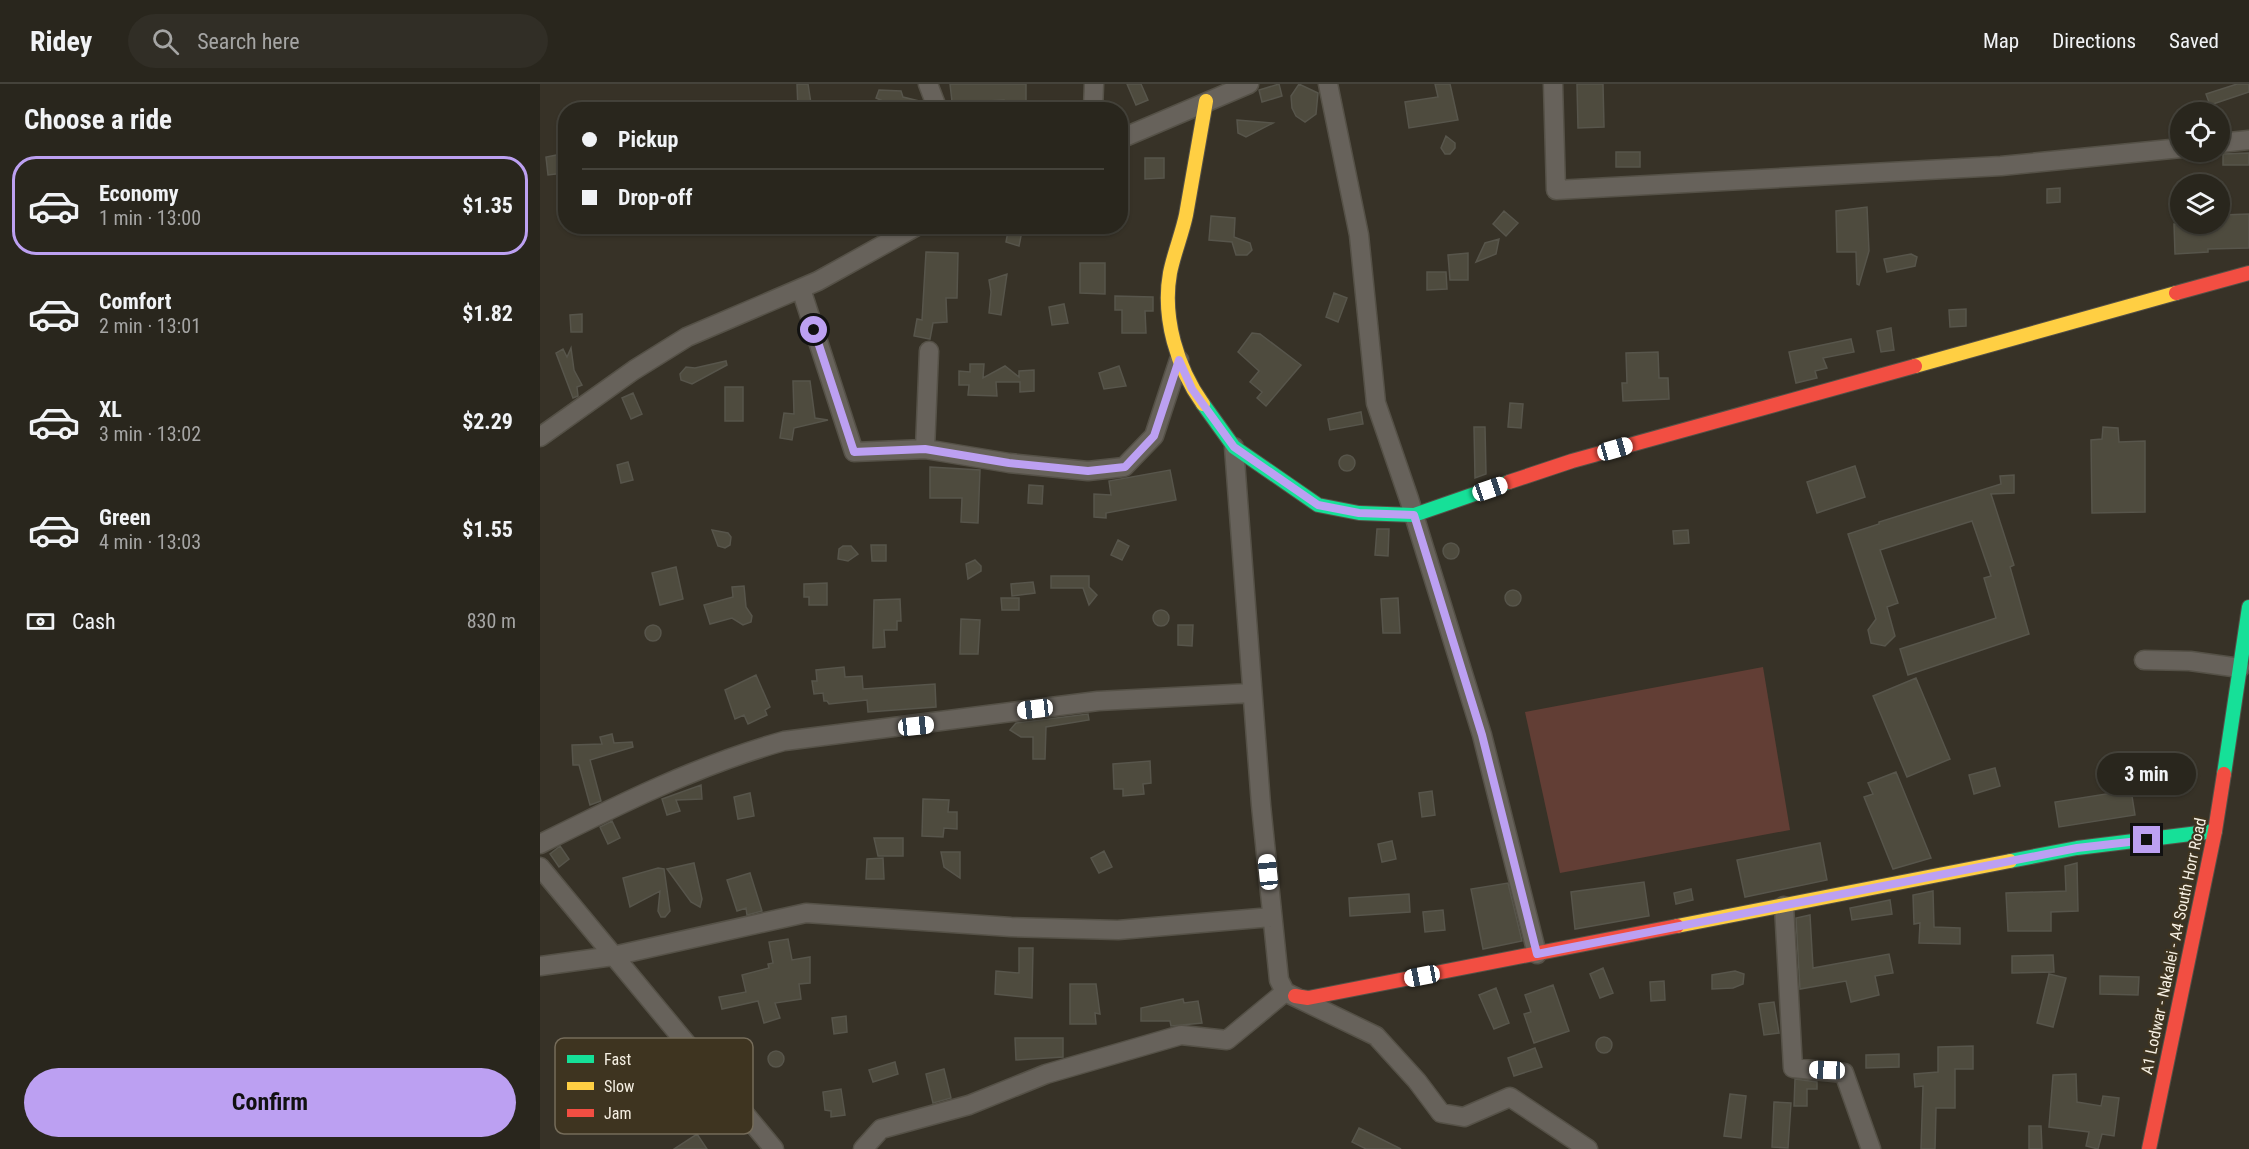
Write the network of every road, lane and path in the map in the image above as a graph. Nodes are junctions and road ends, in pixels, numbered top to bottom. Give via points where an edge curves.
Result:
1 (928, 84) edge
2 (1094, 84) edge
3 (1249, 84) edge
4 (1329, 84) edge
5 (1553, 84) edge
6 (1206, 101) junction
7 (935, 102) edge
8 (1093, 102) edge
9 (1128, 135) edge
10 (2249, 141) edge
11 (2230, 143) edge
12 (2170, 148) edge
13 (902, 234) edge
14 (2249, 273) edge
15 (801, 289) junction
16 (929, 351) dead end
17 (1179, 360) junction
18 (540, 437) edge
19 (1234, 447) junction
20 (925, 449) junction
21 (1414, 515) junction
22 (2249, 607) edge
23 (2144, 660) dead end
24 (2240, 668) junction
25 (1252, 693) junction
26 (2215, 831) junction
27 (540, 844) edge
28 (540, 867) edge
29 (1784, 906) junction
30 (1272, 916) junction
31 (1537, 954) junction
32 (613, 956) junction
33 (540, 966) edge
34 (1290, 994) junction
35 (681, 1038) edge
36 (753, 1124) edge
37 (774, 1149) edge
38 (863, 1149) edge
39 (1588, 1149) edge
40 (1871, 1149) edge
41 (2149, 1149) edge

1 - 7 street
2 - 8 street
3 - 6 street
4 - 21 street via 1359,235 1376,403
5 - 12 street via 1556,190 2001,166
6 - 9 street
6 - 17 street via 1185,218 1170,274 1169,317
10 - 11 street
13 - 15 street
14 - 21 street via 1572,461
15 - 18 street via 687,338 634,370
15 - 20 street via 854,452
16 - 20 street
17 - 19 street via 1192,389
17 - 20 street via 1154,436 1125,467 1088,471
19 - 21 street via 1318,505 1359,513
19 - 25 street
21 - 31 street via 1482,735
22 - 24 street, A1 Lodwar - Nakalei - A4 South Horr Road
23 - 24 street
24 - 26 street, A1 Lodwar - Nakalei - A4 South Horr Road
25 - 27 street via 1098,701 784,741 735,755 651,789
25 - 30 street
26 - 29 street via 2077,848
26 - 41 street, A1 Lodwar - Nakalei - A4 South Horr Road
28 - 32 street
29 - 31 street
29 - 40 street via 1793,1068 1844,1073
30 - 32 street via 1118,930 806,913
30 - 34 street via 1279,980
31 - 34 street via 1308,998
32 - 33 street
32 - 35 street
34 - 38 street via 1227,1040 1181,1035 1046,1074 969,1105 881,1129
34 - 39 street via 1376,1036 1441,1113 1464,1117 1510,1097
36 - 37 street

